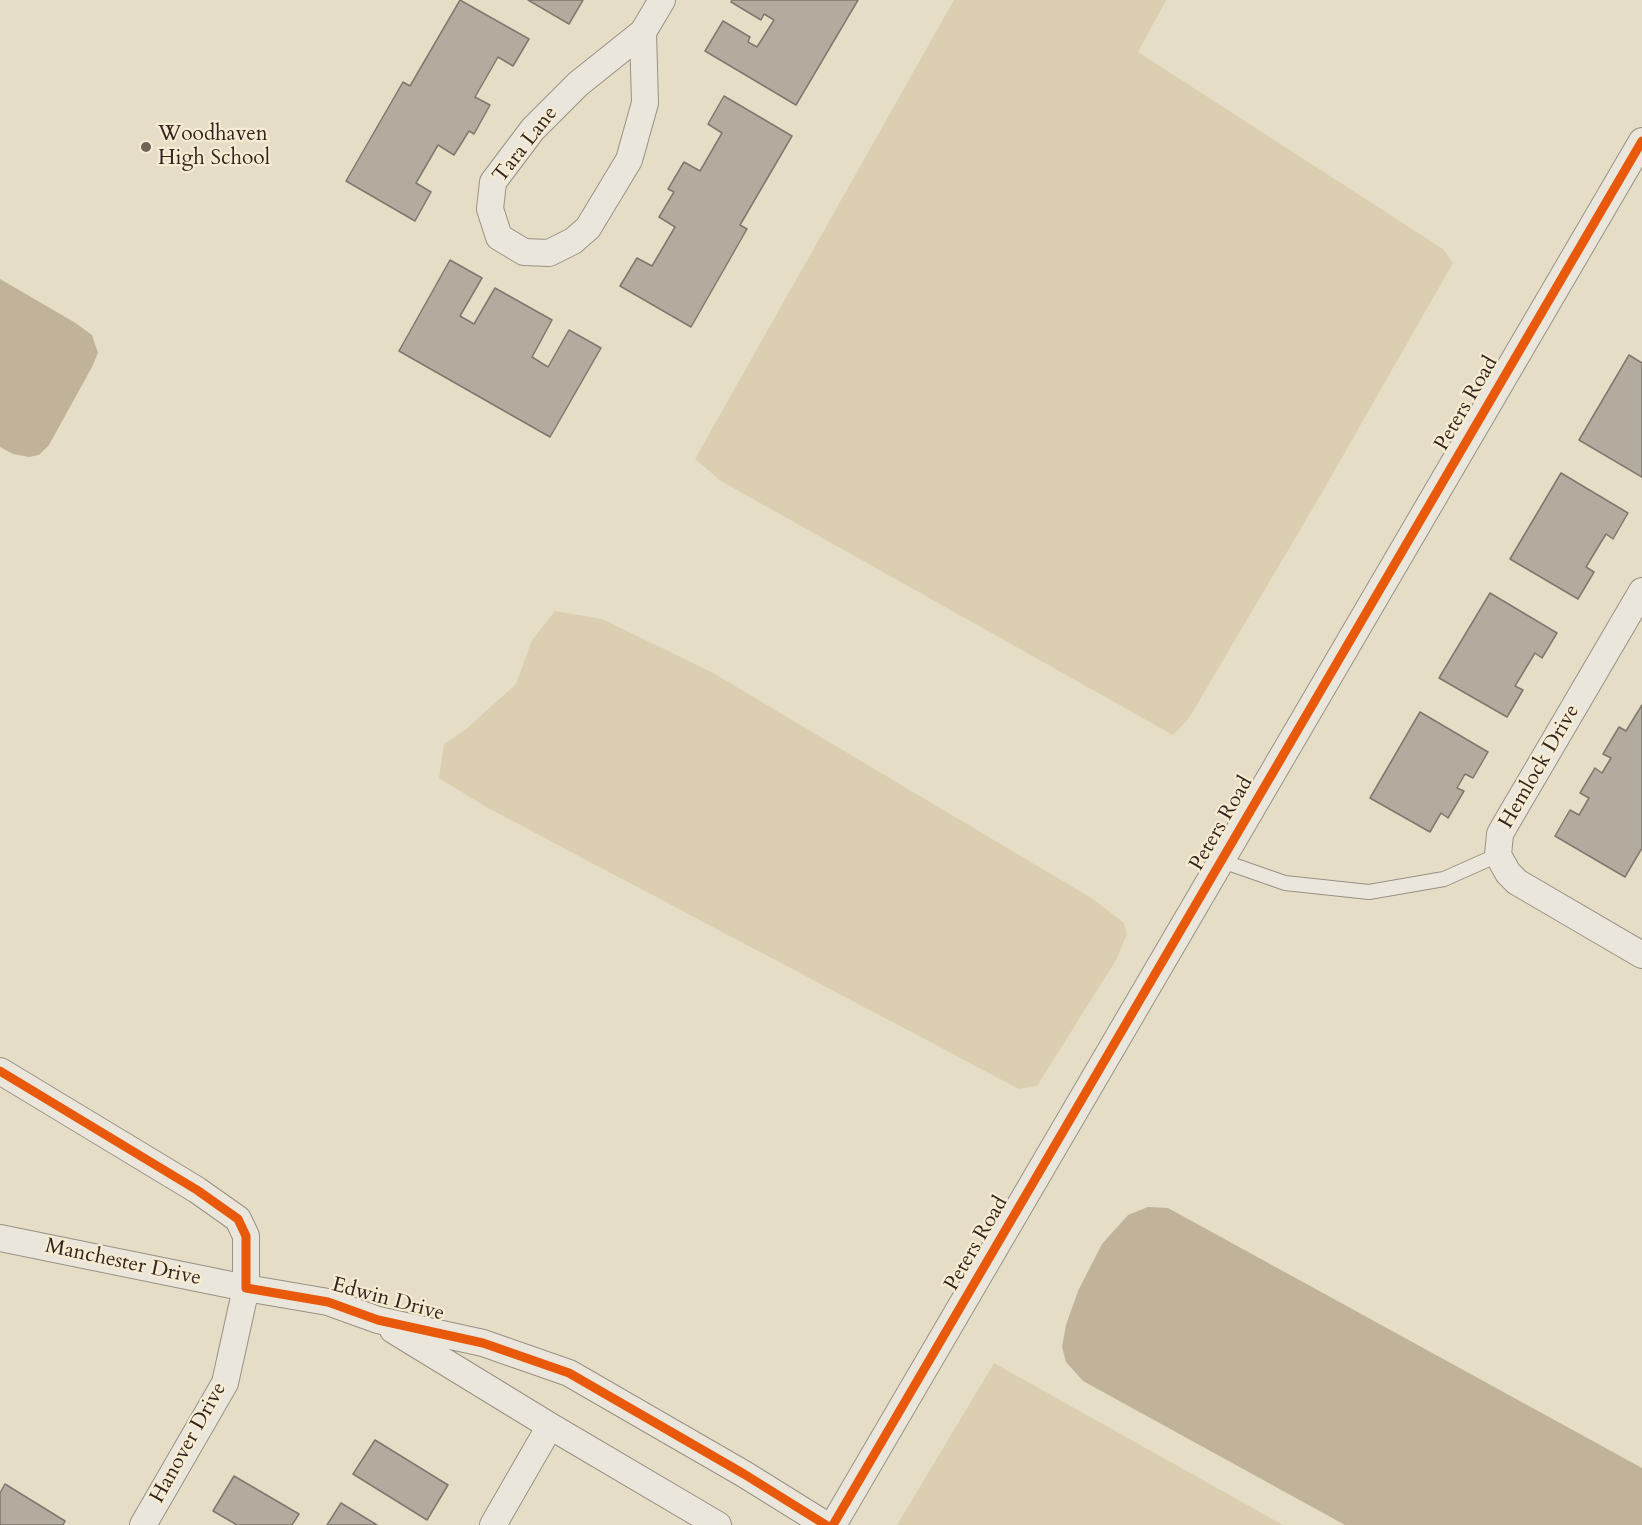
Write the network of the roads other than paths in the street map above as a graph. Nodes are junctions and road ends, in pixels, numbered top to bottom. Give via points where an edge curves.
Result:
1 (662, 0) edge
2 (644, 32) junction
3 (1642, 141) edge
4 (1642, 591) edge
5 (1498, 855) junction
6 (1222, 861) junction
7 (1642, 955) edge
8 (0, 1071) edge
9 (0, 1238) edge
10 (246, 1288) junction
11 (378, 1320) junction
12 (550, 1426) junction
13 (143, 1525) edge
14 (493, 1525) edge
15 (718, 1525) edge
16 (826, 1525) edge
17 (833, 1525) edge

1 - 2 street, Tara Lane
2 - 2 street, Tara Lane via 578,84 533,129 493,182 490,209 499,237 524,252 549,254 588,228 629,160 645,103
3 - 6 street, Peters Road
4 - 5 street, Hemlock Drive via 1500,834
5 - 6 lane via 1444,879 1369,892 1285,883
5 - 7 street, Hemlock Drive via 1517,882
6 - 17 street, Peters Road
8 - 10 street via 238,1219 246,1236
9 - 10 street, Manchester Drive
10 - 11 street, Edwin Drive via 328,1302
10 - 13 street, Hanover Drive via 225,1383
11 - 12 street, Edwin Drive
11 - 16 street, Edwin Drive via 483,1343 569,1373
12 - 14 street
12 - 15 street, Edwin Drive

